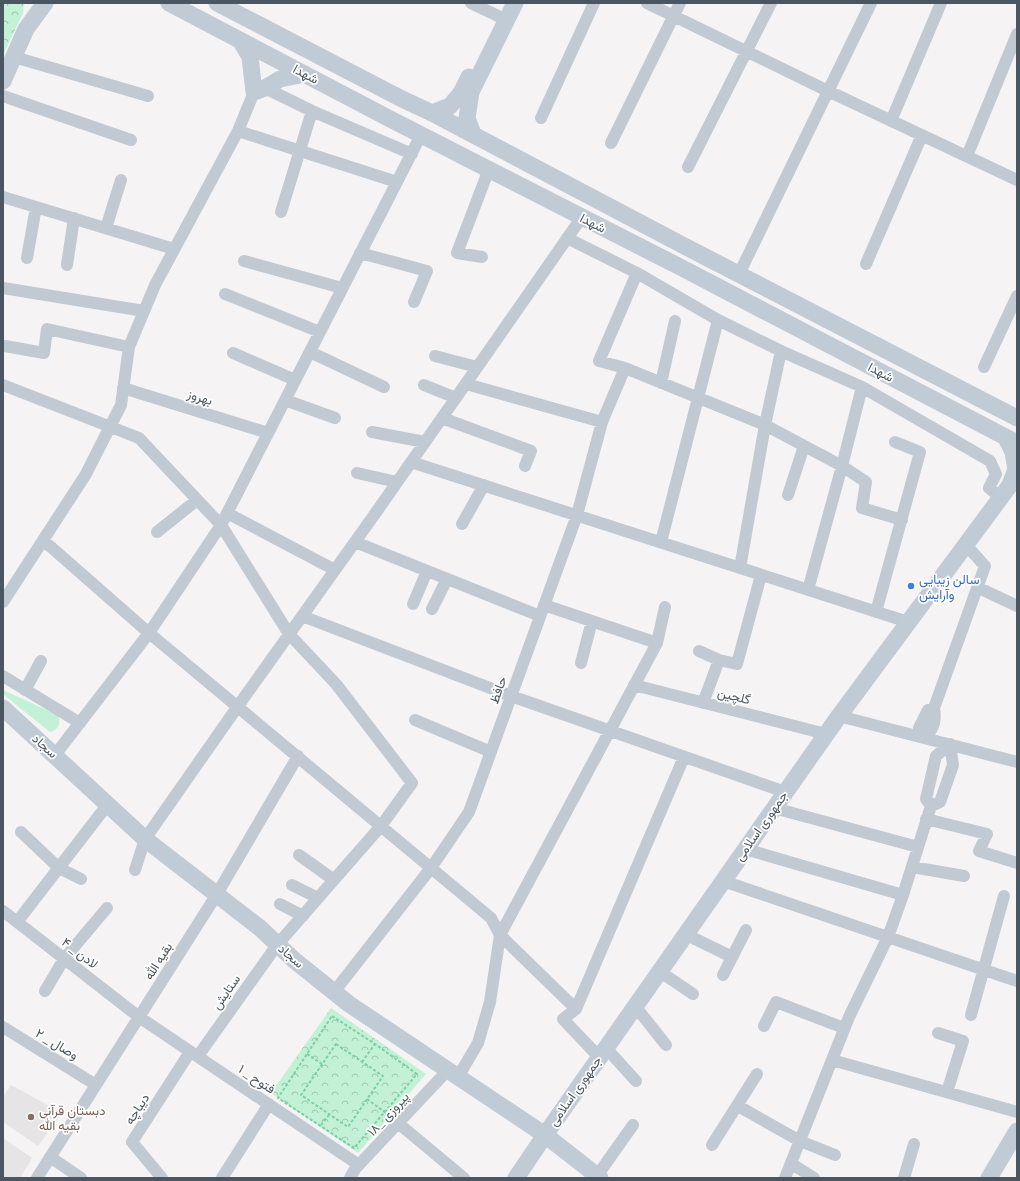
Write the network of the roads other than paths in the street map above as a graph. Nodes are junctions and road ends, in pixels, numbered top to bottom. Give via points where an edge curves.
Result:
1 (32, 3) edge
2 (45, 3) edge
3 (169, 3) edge
4 (217, 3) edge
5 (471, 3) edge
6 (515, 3) edge
7 (594, 3) edge
8 (647, 3) edge
9 (680, 3) edge
10 (771, 3) edge
11 (871, 3) edge
12 (941, 3) edge
13 (674, 16) junction
14 (499, 19) edge
15 (26, 29) junction
16 (1017, 34) edge
17 (240, 40) junction
18 (747, 52) junction
19 (14, 57) junction
20 (305, 74) junction
21 (3, 81) edge
22 (260, 90) junction
23 (828, 91) junction
24 (3, 96) edge
25 (148, 96) dead end
26 (312, 111) junction
27 (432, 113) junction
28 (541, 118) dead end
29 (891, 121) junction
30 (238, 130) junction
31 (473, 134) junction
32 (421, 135) junction
33 (922, 135) junction
34 (131, 140) dead end
35 (611, 143) dead end
36 (299, 150) junction
37 (412, 154) junction
38 (967, 156) junction
39 (688, 167) dead end
40 (489, 170) junction
41 (121, 180) dead end
42 (1017, 180) edge
43 (397, 182) junction
44 (3, 197) edge
45 (36, 207) junction
46 (281, 212) dead end
47 (582, 217) junction
48 (74, 218) junction
49 (106, 228) junction
50 (567, 238) junction
51 (174, 249) junction
52 (360, 253) junction
53 (482, 257) dead end
54 (26, 258) dead end
55 (244, 261) dead end
56 (866, 264) dead end
57 (67, 265) dead end
58 (637, 273) junction
59 (739, 274) junction
60 (3, 288) edge
61 (342, 288) junction
62 (224, 294) dead end
63 (1017, 296) edge
64 (414, 302) dead end
65 (800, 306) junction
66 (144, 311) junction
67 (718, 320) junction
68 (675, 321) dead end
69 (790, 325) junction
70 (320, 332) junction
71 (5, 346) dead end
72 (129, 347) junction
73 (781, 351) junction
74 (310, 352) junction
75 (233, 353) dead end
76 (435, 356) dead end
77 (477, 367) junction
78 (984, 367) dead end
79 (624, 368) junction
80 (295, 380) junction
81 (661, 383) junction
82 (466, 384) junction
83 (3, 385) edge
84 (424, 385) dead end
85 (384, 387) dead end
86 (862, 387) junction
87 (123, 388) junction
88 (456, 398) junction
89 (698, 398) junction
90 (285, 400) junction
91 (335, 418) dead end
92 (442, 418) junction
93 (1017, 418) edge
94 (602, 422) junction
95 (765, 424) junction
96 (110, 427) junction
97 (372, 432) dead end
98 (268, 433) junction
99 (1012, 440) edge
100 (425, 442) junction
101 (895, 442) dead end
102 (804, 446) junction
103 (411, 462) junction
104 (525, 466) dead end
105 (842, 466) junction
106 (357, 473) dead end
107 (397, 482) junction
108 (484, 485) junction
109 (1010, 488) edge
110 (788, 495) dead end
111 (197, 500) junction
112 (227, 513) junction
113 (577, 515) junction
114 (902, 520) junction
115 (462, 524) dead end
116 (221, 525) junction
117 (157, 532) dead end
118 (43, 540) junction
119 (355, 542) junction
120 (661, 542) junction
121 (966, 545) junction
122 (740, 568) junction
123 (335, 570) junction
124 (427, 571) junction
125 (761, 575) junction
126 (447, 579) junction
127 (979, 588) junction
128 (808, 590) junction
129 (3, 602) edge
130 (413, 604) dead end
131 (1017, 606) edge
132 (665, 607) dead end
133 (432, 609) dead end
134 (542, 611) junction
135 (876, 612) junction
136 (302, 616) junction
137 (592, 621) junction
138 (908, 622) junction
139 (149, 633) junction
140 (289, 634) junction
141 (657, 643) junction
142 (699, 651) dead end
143 (719, 660) junction
144 (41, 661) dead end
145 (582, 663) dead end
146 (3, 676) edge
147 (634, 685) junction
148 (25, 690) junction
149 (511, 696) junction
150 (703, 703) junction
151 (238, 706) junction
152 (3, 709) edge
153 (839, 716) junction
154 (415, 720) dead end
155 (80, 723) junction
156 (610, 730) junction
157 (826, 734) junction
158 (924, 737) junction
159 (950, 744) junction
160 (491, 752) junction
161 (55, 755) junction
162 (298, 756) junction
163 (684, 757) junction
164 (1017, 762) edge
165 (785, 792) junction
166 (108, 804) junction
167 (931, 806) junction
168 (774, 808) junction
169 (926, 819) junction
170 (382, 826) junction
171 (21, 832) dead end
172 (145, 839) junction
173 (918, 847) junction
174 (745, 849) junction
175 (299, 855) dead end
176 (1017, 863) edge
177 (912, 867) junction
178 (59, 868) junction
179 (431, 868) junction
180 (135, 870) dead end
181 (964, 876) dead end
182 (81, 879) dead end
183 (334, 880) junction
184 (723, 881) junction
185 (292, 885) dead end
186 (217, 894) junction
187 (903, 895) junction
188 (1004, 896) dead end
189 (318, 898) junction
190 (280, 904) dead end
191 (107, 908) dead end
192 (3, 911) edge
193 (303, 916) junction
194 (17, 922) junction
195 (746, 930) dead end
196 (686, 934) junction
197 (500, 935) junction
198 (888, 937) junction
199 (277, 945) junction
200 (732, 958) junction
201 (64, 959) junction
202 (984, 970) junction
203 (660, 971) junction
204 (723, 975) dead end
205 (1017, 981) edge
206 (45, 991) dead end
207 (334, 992) junction
208 (693, 994) dead end
209 (635, 1006) junction
210 (576, 1009) junction
211 (971, 1015) dead end
212 (139, 1017) junction
213 (764, 1026) dead end
214 (3, 1027) edge
215 (844, 1028) junction
216 (938, 1033) dead end
217 (666, 1045) dead end
218 (603, 1052) junction
219 (194, 1054) junction
220 (832, 1060) junction
221 (453, 1074) junction
222 (757, 1074) dead end
223 (636, 1081) dead end
224 (96, 1084) junction
225 (947, 1092) junction
226 (269, 1104) junction
227 (738, 1106) junction
228 (1017, 1112) edge
229 (398, 1123) junction
230 (633, 1125) dead end
231 (1017, 1131) edge
232 (544, 1135) junction
233 (800, 1141) junction
234 (914, 1144) dead end
235 (712, 1145) dead end
236 (835, 1155) dead end
237 (50, 1157) junction
238 (792, 1164) junction
239 (359, 1165) junction
240 (598, 1177) edge
241 (37, 1178) edge
242 (81, 1178) edge
243 (162, 1178) edge
244 (222, 1178) edge
245 (350, 1178) edge
246 (464, 1178) edge
247 (516, 1178) edge
248 (785, 1178) edge
249 (814, 1178) edge
250 (904, 1178) edge
251 (989, 1178) edge

1 - 15 street
2 - 15 street
3 - 17 street, شهدا
4 - 27 street, شهدا
5 - 14 street
6 - 14 street
7 - 28 street
8 - 13 street
9 - 13 street
10 - 18 street
11 - 23 street
12 - 29 street
13 - 18 street
13 - 35 street
14 - 27 street via 461,93 450,106
14 - 31 street via 471,92 467,118
15 - 19 street
16 - 38 street
17 - 20 street, شهدا
17 - 22 street via 250,57
18 - 23 street
18 - 39 street
19 - 21 street
19 - 25 street
20 - 22 street via 280,79
20 - 32 street, شهدا
22 - 26 street
22 - 30 street
23 - 29 street
23 - 59 street
24 - 34 street
26 - 36 street
26 - 37 street
27 - 31 street, شهدا
29 - 33 street
30 - 36 street
30 - 51 street
31 - 59 street, شهدا
32 - 37 street
32 - 40 street, شهدا
33 - 38 street
33 - 56 street
36 - 43 street
36 - 46 street
37 - 43 street
38 - 42 street
40 - 47 street, شهدا
40 - 53 street via 457,253
41 - 49 street
43 - 52 street
44 - 45 street
45 - 48 street
45 - 54 street
47 - 50 street
47 - 69 street, شهدا
48 - 49 street
48 - 57 street
49 - 51 street
50 - 58 street
50 - 77 street
51 - 66 street via 154,285
52 - 61 street
52 - 64 street via 427,271
55 - 61 street
58 - 67 street
58 - 79 street via 599,361
59 - 65 street, شهدا
60 - 66 street
61 - 70 street
62 - 70 street
63 - 78 street
65 - 69 street
65 - 93 street, شهدا
66 - 72 street
67 - 73 street
67 - 89 street
68 - 81 street
69 - 99 street, شهدا
70 - 74 street
71 - 72 street via 44,353 47,329
72 - 87 street
73 - 86 street
73 - 95 street
74 - 80 street
74 - 85 street
75 - 80 street
76 - 77 street
77 - 82 street
79 - 81 street
79 - 94 street, حافظ
80 - 90 street
81 - 89 street
82 - 88 street
82 - 94 street
83 - 96 street
84 - 88 street
86 - 105 street
86 - 109 street via 990,462 996,474 990,488
87 - 96 street via 121,405
87 - 98 street, بهروز
88 - 92 street
89 - 95 street
89 - 120 street
90 - 91 street
90 - 98 street
92 - 100 street
92 - 104 street via 531,451
94 - 113 street, حافظ
95 - 102 street
95 - 122 street
96 - 111 street via 139,438
96 - 118 street via 86,474
97 - 100 street
98 - 112 street
99 - 109 street via 1016,469
100 - 103 street
101 - 114 street via 920,452
102 - 105 street
102 - 110 street
103 - 107 street
103 - 108 street
105 - 114 street via 866,482 862,508
105 - 128 street
106 - 107 street
107 - 119 street
108 - 113 street
108 - 115 street
109 - 121 street, جمهوری اسلامی
111 - 116 street
111 - 117 street
112 - 116 street
112 - 123 street
113 - 120 street
113 - 134 street, حافظ
114 - 135 street
116 - 139 street
116 - 140 street
118 - 129 street
118 - 139 street
119 - 123 street
119 - 124 street
120 - 122 street
121 - 127 street via 985,566
121 - 138 street, جمهوری اسلامی
122 - 125 street
123 - 136 street
124 - 126 street
124 - 130 street
125 - 128 street
125 - 143 street via 737,664
126 - 133 street
126 - 134 street
127 - 131 street
127 - 158 street via 934,708 935,718 930,733
128 - 135 street
132 - 141 street, پیروزی _۱۸
134 - 137 street
134 - 149 street, حافظ
135 - 138 street
136 - 140 street
136 - 149 street
137 - 141 street
137 - 145 street
138 - 153 street, جمهوری اسلامی
139 - 151 street
139 - 155 street
140 - 151 street
140 - 170 street, ستایش via 336,684 412,783
141 - 147 street, پیروزی _۱۸
142 - 143 street
143 - 150 street
144 - 148 street
146 - 148 street
147 - 150 street, گلچین
147 - 156 street, پیروزی _۱۸
148 - 155 street
149 - 156 street
149 - 160 street, حافظ
150 - 157 street, گلچین
151 - 162 street
151 - 172 street
152 - 161 street, سجاد
153 - 157 street, جمهوری اسلامی
153 - 158 street
154 - 160 street
155 - 161 street
156 - 163 street
156 - 197 street, پیروزی _۱۸
157 - 165 street, جمهوری اسلامی
158 - 159 street
159 - 164 street
159 - 167 street via 954,765 940,802
159 - 167 street via 936,756 926,798
160 - 179 street, حافظ via 469,812
161 - 166 street, سجاد
162 - 170 street
162 - 186 street, بقیه الله
163 - 165 street
163 - 210 street
165 - 168 street, جمهوری اسلامی
166 - 172 street, سجاد
166 - 178 street
167 - 169 street
168 - 173 street
168 - 174 street, جمهوری اسلامی
169 - 173 street
169 - 176 street via 987,834 979,851
170 - 179 street
170 - 183 street, ستایش
171 - 178 street
172 - 180 street
172 - 186 street, سجاد
173 - 177 street
174 - 184 street, جمهوری اسلامی
174 - 187 street
175 - 183 street
177 - 181 street
177 - 187 street
178 - 182 street
178 - 194 street
179 - 197 street via 491,918
179 - 207 street, حافظ
183 - 189 street, ستایش
184 - 196 street, جمهوری اسلامی
184 - 198 street
185 - 189 street
186 - 199 street, سجاد
186 - 212 street, بقیه الله
187 - 198 street
188 - 202 street
189 - 193 street, ستایش
190 - 193 street
191 - 201 street
192 - 194 street, لادن _ ۴
193 - 199 street, ستایش
194 - 201 street, لادن _ ۴
195 - 200 street
196 - 200 street
196 - 203 street, جمهوری اسلامی
197 - 210 street
197 - 221 street, پیروزی _۱۸ via 490,1002 478,1043
198 - 202 street
198 - 215 street
199 - 207 street, سجاد
199 - 219 street, ستایش
200 - 204 street
201 - 206 street
201 - 212 street, لادن _ ۴
202 - 205 street
202 - 211 street
203 - 208 street
203 - 209 street, جمهوری اسلامی
207 - 221 street, سجاد
209 - 217 street
209 - 218 street, جمهوری اسلامی
210 - 218 street via 563,1019
212 - 219 street, فتوح _ ۱
212 - 224 street, بقیه الله
213 - 215 street via 776,1002
214 - 224 street, وصال _ ۲
215 - 220 street
216 - 225 street via 963,1041
218 - 223 street
218 - 232 street, جمهوری اسلامی
219 - 226 street, فتوح _ ۱
219 - 243 street, دیباچه via 132,1142
220 - 225 street
220 - 233 street
221 - 229 street, پیروزی _۱۸
221 - 232 street, سجاد
222 - 227 street
224 - 237 street, بقیه الله
225 - 228 street
226 - 239 street, فتوح _ ۱
226 - 244 street
227 - 233 street
227 - 235 street
229 - 239 street, پیروزی _۱۸
229 - 246 street
230 - 240 street
231 - 251 street
232 - 240 street, سجاد
232 - 247 street, جمهوری اسلامی
233 - 236 street
233 - 238 street
234 - 250 street
237 - 241 street, بقیه الله
237 - 242 street
238 - 248 street
238 - 249 street
239 - 245 street, پیروزی _۱۸

